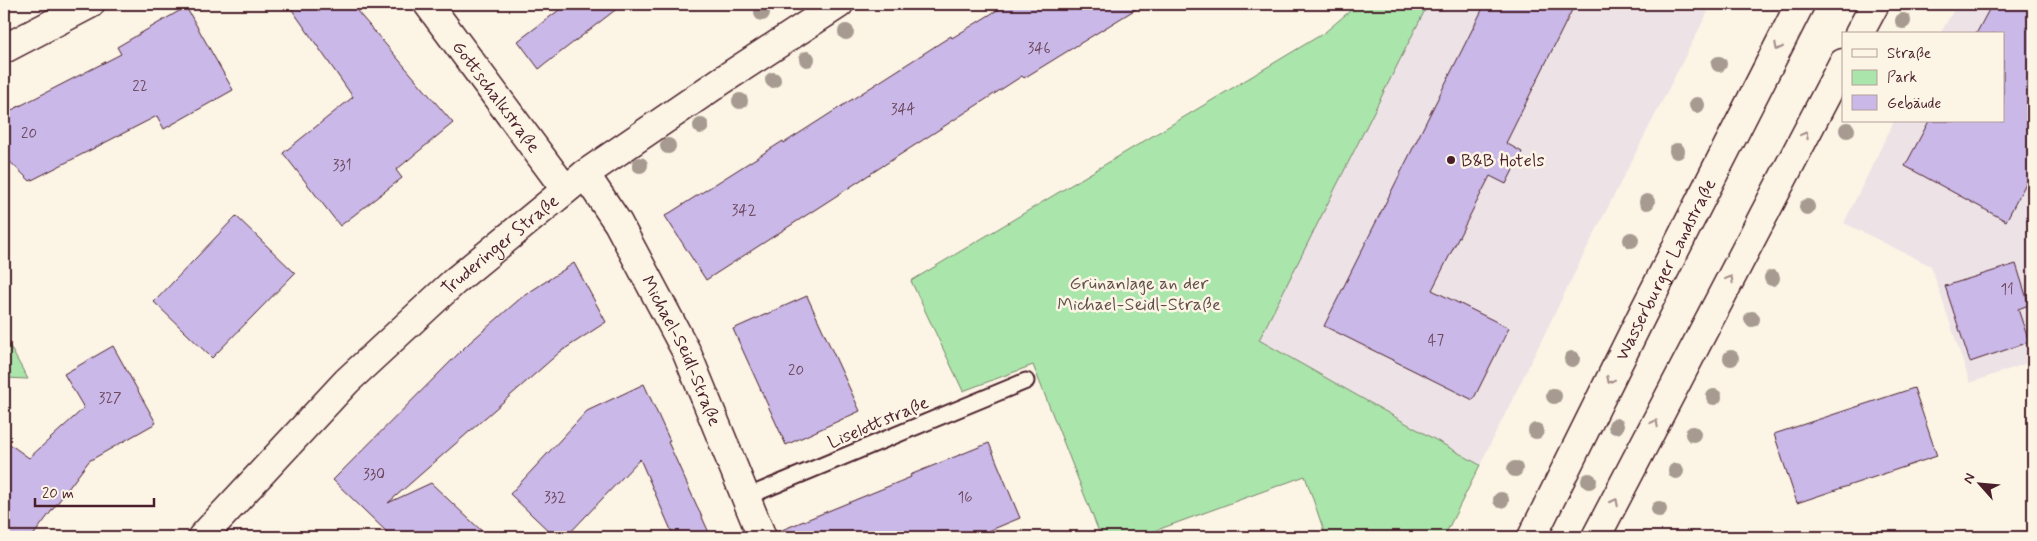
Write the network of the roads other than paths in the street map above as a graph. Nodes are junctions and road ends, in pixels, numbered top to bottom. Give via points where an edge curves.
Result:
1 (90, 4) edge
2 (428, 4) edge
3 (839, 4) edge
4 (1800, 4) edge
5 (1875, 4) edge
6 (1860, 32) edge
7 (4, 49) edge
8 (1842, 65) edge
9 (575, 182) junction
10 (1026, 381) dead end
11 (746, 497) junction
12 (202, 537) edge
13 (762, 537) edge
14 (1532, 537) edge
15 (1596, 537) edge

1 - 7 street
2 - 9 street, Gottschalkstraße
3 - 9 street, Truderinger Straße
4 -> 14 street, Wasserburger Landstraße
5 - 6 street
15 -> 8 street
9 - 11 street, Michael-Seidl-Straße via 618,222 686,351
9 - 12 street, Truderinger Straße via 455,281 347,381
10 - 11 lane, Liselottstraße
11 - 13 street, Michael-Seidl-Straße

